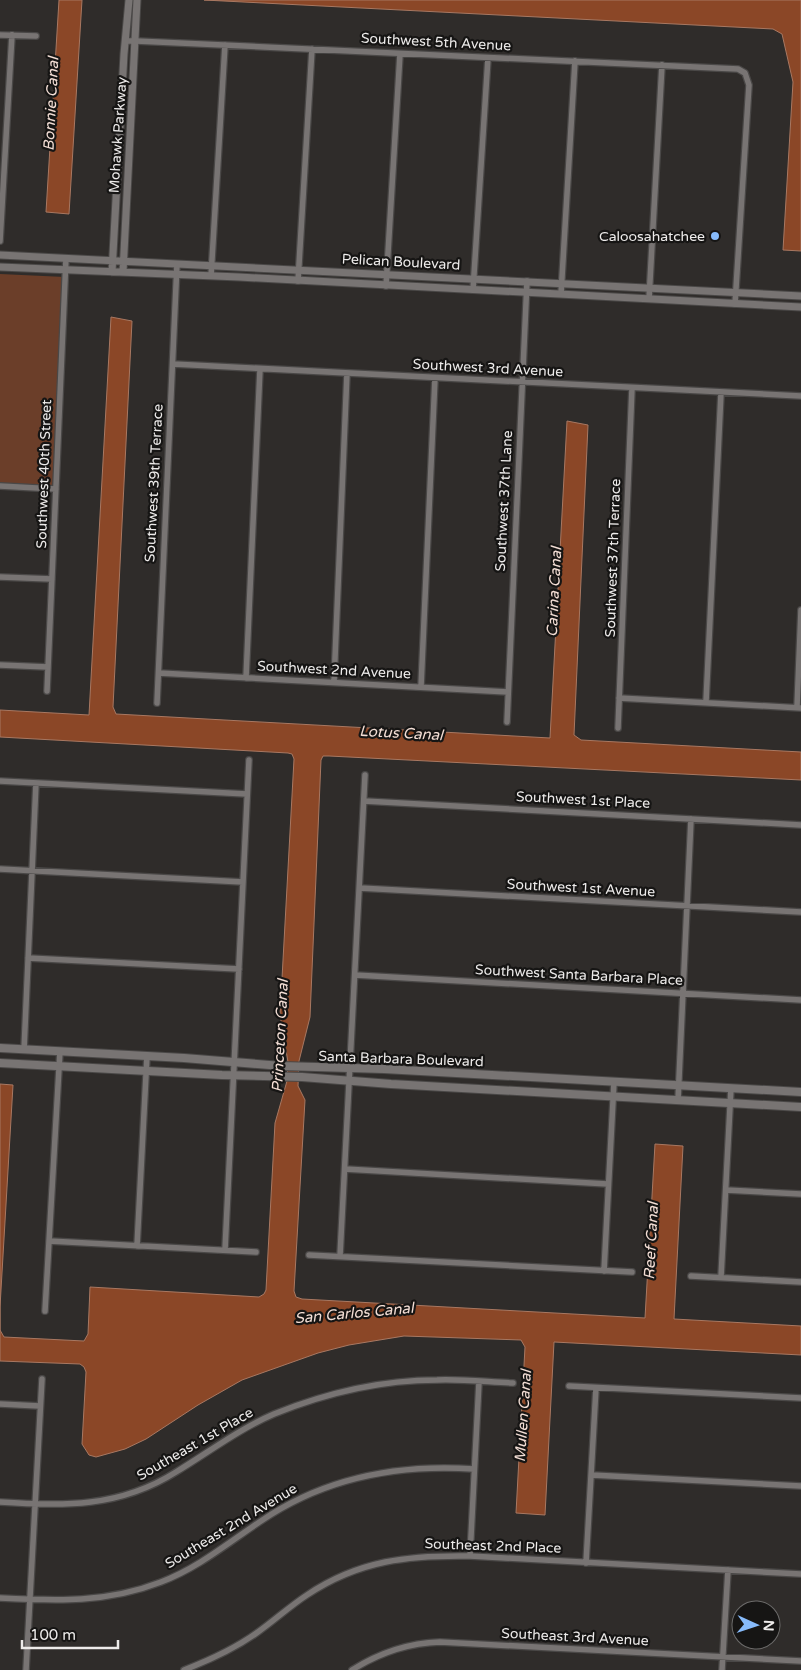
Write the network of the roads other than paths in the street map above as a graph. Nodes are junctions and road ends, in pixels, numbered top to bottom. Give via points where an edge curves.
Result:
1 (129, 0) edge
2 (137, 0) edge
3 (0, 35) edge
4 (12, 35) junction
5 (36, 36) dead end
6 (136, 40) junction
7 (125, 42) junction
8 (225, 45) junction
9 (312, 49) junction
10 (400, 54) junction
11 (488, 58) junction
12 (574, 61) junction
13 (662, 65) junction
14 (0, 241) edge
15 (0, 255) edge
16 (66, 258) junction
17 (112, 260) junction
18 (123, 261) junction
19 (177, 264) junction
20 (212, 266) junction
21 (0, 267) edge
22 (65, 270) junction
23 (299, 270) junction
24 (112, 272) junction
25 (122, 272) junction
26 (386, 274) junction
27 (176, 275) junction
28 (211, 276) junction
29 (474, 278) junction
30 (298, 281) junction
31 (527, 281) junction
32 (561, 283) junction
33 (386, 286) junction
34 (649, 287) junction
35 (473, 290) junction
36 (736, 292) junction
37 (526, 294) junction
38 (561, 294) junction
39 (801, 296) edge
40 (649, 299) junction
41 (735, 304) junction
42 (801, 307) edge
43 (173, 364) junction
44 (260, 369) junction
45 (347, 373) junction
46 (435, 378) junction
47 (522, 382) junction
48 (632, 388) junction
49 (720, 393) junction
50 (801, 396) edge
51 (0, 486) edge
52 (56, 488) junction
53 (0, 577) edge
54 (52, 579) junction
55 (801, 610) edge
56 (0, 665) edge
57 (48, 667) junction
58 (159, 673) junction
59 (246, 678) junction
60 (334, 682) junction
61 (421, 687) junction
62 (47, 691) dead end
63 (508, 692) junction
64 (619, 698) junction
65 (706, 702) junction
66 (157, 703) dead end
67 (799, 708) edge
68 (508, 722) dead end
69 (618, 728) dead end
70 (249, 760) dead end
71 (365, 775) dead end
72 (0, 781) edge
73 (36, 783) junction
74 (247, 794) junction
75 (364, 801) junction
76 (691, 819) junction
77 (801, 825) edge
78 (0, 870) edge
79 (32, 871) junction
80 (243, 882) junction
81 (360, 888) junction
82 (688, 906) junction
83 (801, 912) edge
84 (28, 958) junction
85 (239, 969) junction
86 (355, 975) junction
87 (683, 994) junction
88 (801, 1000) edge
89 (0, 1048) edge
90 (24, 1050) junction
91 (60, 1051) junction
92 (147, 1056) junction
93 (234, 1062) junction
94 (0, 1063) edge
95 (58, 1066) junction
96 (350, 1068) junction
97 (146, 1071) junction
98 (233, 1075) junction
99 (491, 1075) junction
100 (350, 1081) junction
101 (614, 1082) junction
102 (678, 1085) junction
103 (731, 1088) junction
104 (490, 1090) junction
105 (801, 1092) edge
106 (613, 1096) junction
107 (678, 1100) junction
108 (730, 1103) junction
109 (801, 1107) edge
110 (345, 1169) junction
111 (608, 1184) junction
112 (726, 1190) junction
113 (801, 1194) edge
114 (49, 1241) junction
115 (137, 1246) junction
116 (225, 1250) junction
117 (256, 1252) dead end
118 (309, 1254) dead end
119 (340, 1256) junction
120 (604, 1271) junction
121 (632, 1272) dead end
122 (691, 1276) dead end
123 (721, 1277) junction
124 (801, 1282) edge
125 (45, 1311) dead end
126 (42, 1379) dead end
127 (479, 1382) junction
128 (513, 1383) dead end
129 (569, 1386) dead end
130 (596, 1388) junction
131 (801, 1398) edge
132 (0, 1404) edge
133 (40, 1406) junction
134 (474, 1469) junction
135 (592, 1475) junction
136 (801, 1486) edge
137 (0, 1502) edge
138 (35, 1504) junction
139 (470, 1556) junction
140 (586, 1562) junction
141 (728, 1570) junction
142 (801, 1574) edge
143 (0, 1598) edge
144 (30, 1600) junction
145 (723, 1657) junction
146 (801, 1661) edge
147 (26, 1670) edge
148 (184, 1670) edge
149 (352, 1670) edge
150 (722, 1670) edge

1 - 7 street, Mohawk Parkway
2 - 6 street, Mohawk Parkway
3 - 4 street
4 - 5 street
4 - 14 street
6 - 7 street, Southwest 5th Avenue
6 - 8 street, Southwest 5th Avenue
6 - 18 street, Mohawk Parkway
7 - 17 street, Mohawk Parkway
8 - 9 street, Southwest 5th Avenue
8 - 20 street
9 - 10 street, Southwest 5th Avenue
9 - 23 street
10 - 11 street, Southwest 5th Avenue
10 - 26 street
11 - 12 street, Southwest 5th Avenue
11 - 29 street
12 - 13 street, Southwest 5th Avenue
12 - 32 street
13 - 34 street
13 - 36 street, Southwest 5th Avenue via 738,69 745,74 749,85
15 - 16 street, Pelican Boulevard
16 - 17 street, Pelican Boulevard
16 - 22 street, Southwest 40th Street
17 - 18 street, Pelican Boulevard
17 - 24 street, Mohawk Parkway
18 - 19 street, Pelican Boulevard
18 - 25 street, Mohawk Parkway
19 - 20 street, Pelican Boulevard
19 - 27 street, Southwest 39th Terrace
20 - 23 street, Pelican Boulevard
20 - 28 street
21 - 22 street, Pelican Boulevard
22 - 24 street, Pelican Boulevard
22 - 52 street, Southwest 40th Street
23 - 26 street, Pelican Boulevard
23 - 30 street
24 - 25 street, Pelican Boulevard
25 - 27 street, Pelican Boulevard
26 - 29 street, Pelican Boulevard
26 - 33 street
27 - 28 street, Pelican Boulevard
27 - 43 street, Southwest 39th Terrace
28 - 30 street, Pelican Boulevard
29 - 31 street, Pelican Boulevard
29 - 35 street
30 - 33 street, Pelican Boulevard
31 - 32 street, Pelican Boulevard
31 - 37 street, Southwest 37th Lane
32 - 34 street, Pelican Boulevard
32 - 38 street
33 - 35 street, Pelican Boulevard
34 - 36 street, Pelican Boulevard
34 - 40 street
35 - 37 street, Pelican Boulevard
36 - 39 street, Pelican Boulevard
36 - 41 street
37 - 38 street, Pelican Boulevard
37 - 47 street, Southwest 37th Lane
38 - 40 street, Pelican Boulevard
40 - 41 street, Pelican Boulevard
41 - 42 street, Pelican Boulevard
43 - 44 street, Southwest 3rd Avenue
43 - 58 street, Southwest 39th Terrace
44 - 45 street, Southwest 3rd Avenue
44 - 59 street
45 - 46 street, Southwest 3rd Avenue
45 - 60 street
46 - 47 street, Southwest 3rd Avenue
46 - 61 street
47 - 48 street, Southwest 3rd Avenue
47 - 63 street, Southwest 37th Lane
48 - 49 street, Southwest 3rd Avenue
48 - 64 street, Southwest 37th Terrace
49 - 50 street, Southwest 3rd Avenue
49 - 65 street
51 - 52 street
52 - 54 street, Southwest 40th Street
53 - 54 street
54 - 57 street, Southwest 40th Street
55 - 67 street
56 - 57 street
57 - 62 street, Southwest 40th Street
58 - 59 street, Southwest 2nd Avenue
58 - 66 street, Southwest 39th Terrace
59 - 60 street, Southwest 2nd Avenue
60 - 61 street, Southwest 2nd Avenue
61 - 63 street, Southwest 2nd Avenue
63 - 68 street, Southwest 37th Lane
64 - 65 street
64 - 69 street, Southwest 37th Terrace
65 - 67 street
70 - 74 street
71 - 75 street
72 - 73 street
73 - 74 street
73 - 79 street
74 - 80 street
75 - 76 street, Southwest 1st Place
75 - 81 street
76 - 77 street, Southwest 1st Place
76 - 82 street
78 - 79 street
79 - 80 street
79 - 84 street
80 - 85 street
81 - 82 street, Southwest 1st Avenue
81 - 86 street
82 - 83 street, Southwest 1st Avenue
82 - 87 street
84 - 85 street
84 - 90 street
85 - 93 street
86 - 87 street, Southwest Santa Barbara Place
86 - 96 street
87 - 88 street, Southwest Santa Barbara Place
87 - 102 street
89 - 90 main road, Santa Barbara Boulevard
90 - 91 main road, Santa Barbara Boulevard
91 - 92 main road, Santa Barbara Boulevard
91 - 95 street
92 - 93 main road, Santa Barbara Boulevard
92 - 97 street
93 - 96 main road, Santa Barbara Boulevard
93 - 98 street
94 - 95 main road, Santa Barbara Boulevard
95 - 97 main road, Santa Barbara Boulevard
95 - 114 street
96 - 99 main road, Santa Barbara Boulevard
96 - 100 street
97 - 98 main road, Santa Barbara Boulevard
97 - 115 street
98 - 100 main road, Santa Barbara Boulevard
98 - 116 street
99 - 101 main road, Santa Barbara Boulevard
99 - 104 main road
100 - 104 main road, Santa Barbara Boulevard
100 - 110 street
101 - 102 main road, Santa Barbara Boulevard
101 - 106 street
102 - 103 main road, Santa Barbara Boulevard
102 - 107 street
103 - 105 main road, Santa Barbara Boulevard
103 - 108 street
104 - 106 main road, Santa Barbara Boulevard
106 - 107 main road, Santa Barbara Boulevard
106 - 111 street
107 - 108 main road, Santa Barbara Boulevard
108 - 109 main road, Santa Barbara Boulevard
108 - 112 street
110 - 111 street
110 - 119 street
111 - 120 street
112 - 113 street
112 - 123 street
114 - 115 street
114 - 125 street
115 - 116 street
116 - 117 street
118 - 119 street
119 - 120 street
120 - 121 street
122 - 123 street
123 - 124 street
126 - 133 street
127 - 128 street, Southeast 1st Place
127 - 134 street
127 - 138 street, Southeast 1st Place via 398,1382 325,1396 252,1425 143,1489 87,1503
129 - 130 street
130 - 131 street
130 - 135 street
132 - 133 street
133 - 138 street
134 - 139 street
134 - 144 street, Southeast 2nd Avenue via 412,1469 376,1473 344,1482 284,1507 202,1562 161,1582 101,1598
135 - 136 street
135 - 140 street
137 - 138 street, Southeast 1st Place
138 - 144 street
139 - 140 street, Southeast 2nd Place
139 - 148 street, Southeast 2nd Place via 397,1559 351,1572 307,1595 237,1645
140 - 141 street, Southeast 2nd Place
141 - 142 street, Southeast 2nd Place
141 - 145 street
143 - 144 street, Southeast 2nd Avenue
144 - 147 street
145 - 146 street, Southeast 3rd Avenue
145 - 149 street, Southeast 3rd Avenue via 432,1642 400,1648
145 - 150 street

